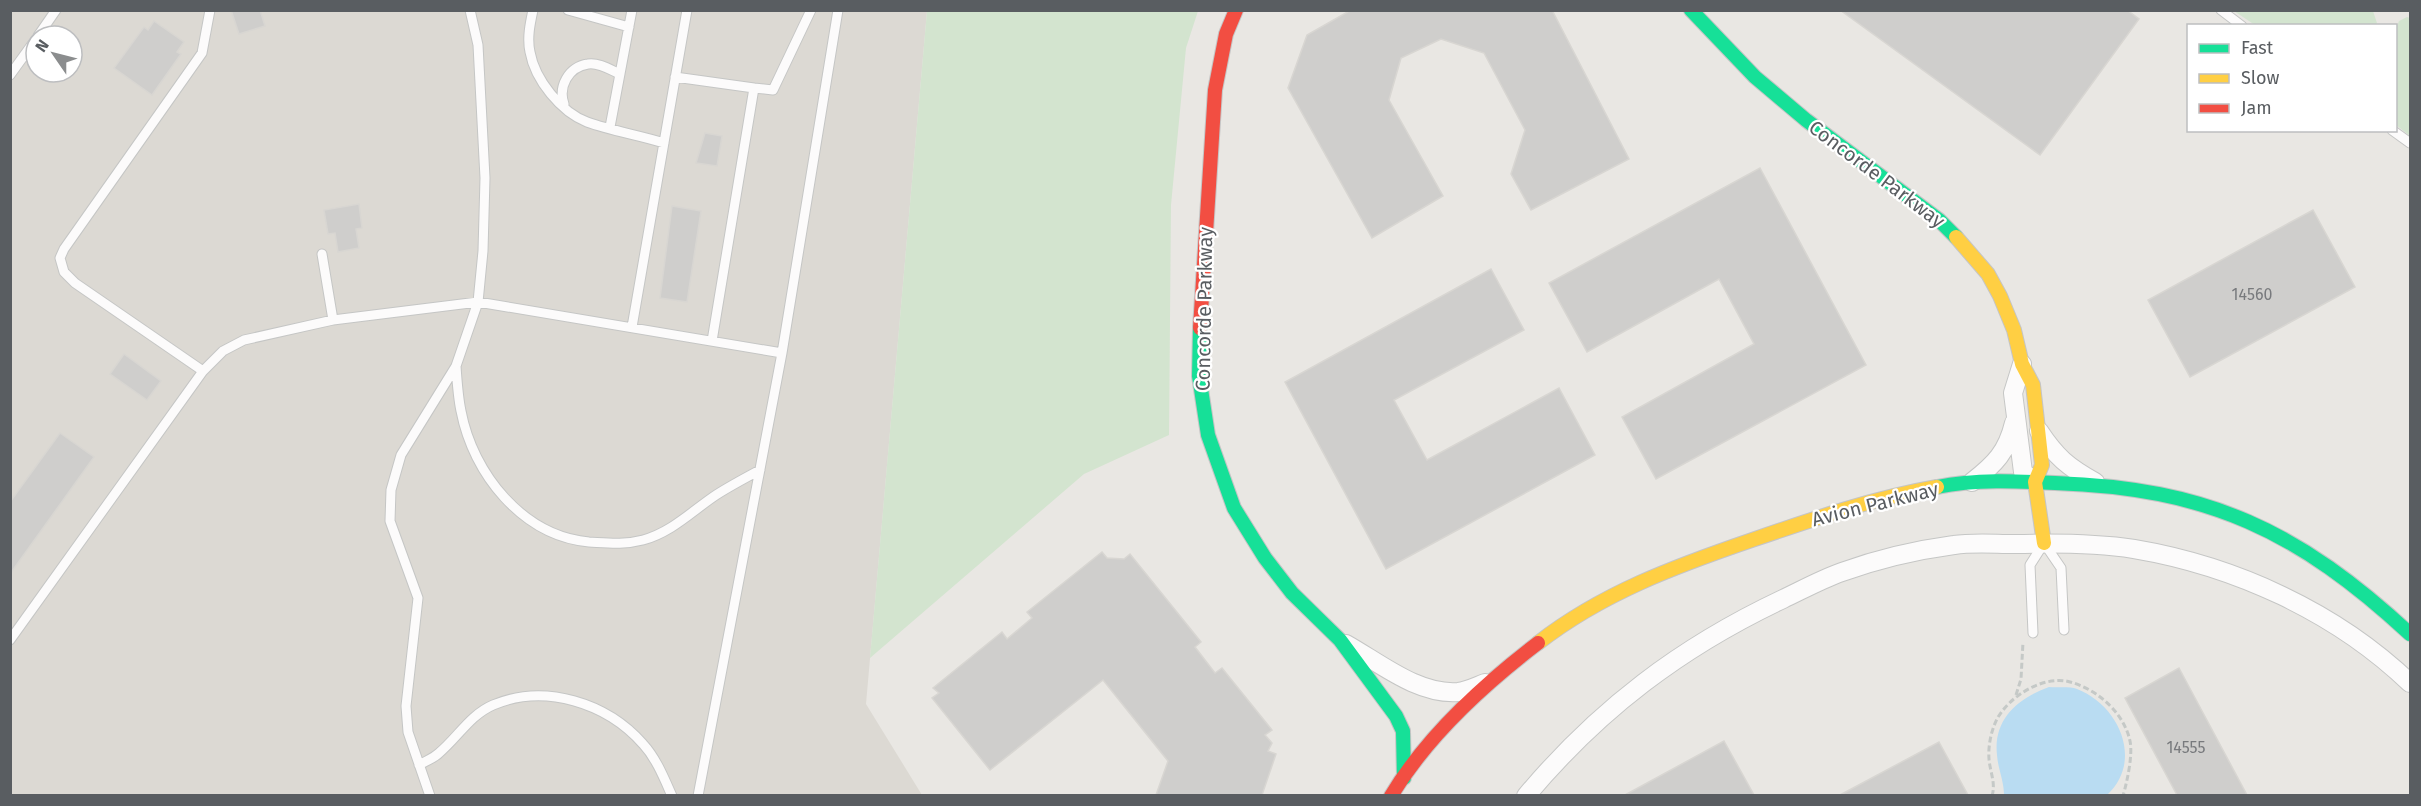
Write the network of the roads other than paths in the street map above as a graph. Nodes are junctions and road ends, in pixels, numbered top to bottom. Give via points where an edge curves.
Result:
1 (56, 10) edge
2 (210, 10) edge
3 (470, 10) edge
4 (533, 10) edge
5 (632, 10) edge
6 (687, 10) edge
7 (811, 10) edge
8 (838, 10) edge
9 (1236, 10) edge
10 (1691, 10) edge
11 (2221, 10) edge
12 (574, 11) edge
13 (46, 24) edge
14 (2239, 24) edge
15 (629, 27) junction
16 (24, 56) edge
17 (620, 74) junction
18 (10, 75) edge
19 (675, 77) junction
20 (754, 88) junction
21 (566, 110) junction
22 (610, 127) junction
23 (2395, 132) edge
24 (664, 143) junction
25 (2410, 143) edge
26 (322, 254) dead end
27 (478, 302) junction
28 (333, 320) junction
29 (632, 327) junction
30 (712, 341) junction
31 (782, 352) junction
32 (2022, 364) junction
33 (456, 366) junction
34 (203, 371) junction
35 (2016, 416) junction
36 (2036, 425) junction
37 (760, 470) junction
38 (1972, 482) junction
39 (2035, 482) junction
40 (2099, 484) junction
41 (2044, 543) junction
42 (2064, 630) dead end
43 (2033, 633) dead end
44 (2410, 634) edge
45 (10, 640) edge
46 (1340, 640) junction
47 (1490, 681) junction
48 (2410, 682) edge
49 (419, 765) junction
50 (1404, 778) junction
51 (430, 795) edge
52 (672, 795) edge
53 (698, 795) edge
54 (1391, 795) edge
55 (1526, 795) edge

1 - 13 lane
2 - 34 lane via 202,53 60,258 64,272 75,282
3 - 27 lane via 478,45 485,178
4 - 21 lane via 530,52 537,73
5 - 15 lane
6 - 19 lane
7 - 20 lane via 773,90
8 - 31 lane
9 - 46 street, Concorde Parkway via 1226,34 1215,90 1200,316 1203,408 1218,467 1248,534 1292,593
10 - 32 street, Concorde Parkway via 1763,83 1939,220 1965,246 2000,296
11 - 14 lane
12 - 15 lane
15 - 17 lane
16 - 18 lane
17 - 21 lane via 589,63 575,69 560,94
17 - 22 lane
19 - 20 lane
19 - 24 lane
20 - 30 lane
21 - 22 lane via 586,122
22 - 24 lane
23 - 25 lane
24 - 29 lane
26 - 28 lane
27 - 28 lane
27 - 29 lane
27 - 33 lane
28 - 34 lane via 244,340 223,351
29 - 30 lane
30 - 31 lane
31 - 37 lane
32 - 35 street, Concorde Parkway via 2013,393
32 - 36 street, Concorde Parkway via 2033,385
33 - 37 lane via 461,413 489,477 525,518 570,540 620,544 644,539 674,526 716,495
33 - 49 lane via 401,455 390,490 390,521 418,598 406,706 408,732
34 - 45 lane
35 - 38 street via 2009,442 1994,464
35 - 39 street, Concorde Parkway via 2023,472
36 - 39 street, Concorde Parkway via 2042,465
36 - 40 street via 2069,468
37 - 53 lane
38 - 39 street, Avion Parkway
38 - 47 street, Avion Parkway via 1850,506 1681,564 1587,610
39 - 40 street, Avion Parkway
39 - 41 street, Concorde Parkway
40 - 44 street, Avion Parkway via 2206,505 2252,522 2301,547 2353,583
41 - 42 lane via 2061,568
41 - 43 lane via 2030,565
41 - 48 street via 2133,549 2237,576 2354,635
41 - 55 street via 1956,545 1874,562 1839,573 1750,615 1664,666 1624,697
46 - 47 street, Concorde Parkway via 1413,683 1437,692 1460,692
46 - 50 street, Concorde Parkway via 1403,731
47 - 50 street, Avion Parkway via 1444,727
49 - 51 lane
49 - 52 lane via 438,754 471,719 492,705 541,696 570,699 598,708 644,744
50 - 54 street, Avion Parkway

